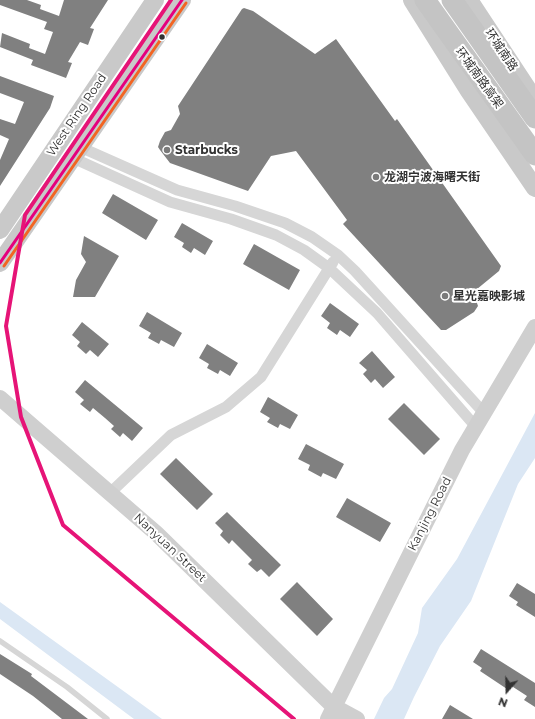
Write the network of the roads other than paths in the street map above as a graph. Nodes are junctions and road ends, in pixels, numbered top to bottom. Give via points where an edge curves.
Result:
1 (155, 0) edge
2 (182, 0) edge
3 (412, 0) edge
4 (425, 0) edge
5 (452, 0) edge
6 (469, 0) edge
7 (535, 100) edge
8 (535, 118) edge
9 (76, 152) junction
10 (535, 155) edge
11 (535, 188) edge
12 (0, 230) edge
13 (338, 255) junction
14 (0, 263) edge
15 (329, 268) junction
16 (535, 327) edge
17 (0, 398) edge
18 (484, 413) junction
19 (476, 427) junction
20 (110, 493) junction
21 (0, 641) edge
22 (334, 715) edge
23 (108, 719) edge
24 (319, 719) edge
25 (357, 719) edge

1 - 12 main road, West Ring Road
2 - 9 main road, West Ring Road
3 - 11 main road via 469,91
4 - 10 highway, 环城南路高架
5 - 8 highway, 环城南路高架
6 - 7 main road, 环城南路
9 - 13 street via 177,190 285,223
9 - 14 main road, West Ring Road
9 - 15 street via 170,202 276,235 304,250
13 - 15 street
13 - 18 street via 397,315
15 - 19 street via 377,313
15 - 20 street via 260,377 226,407 171,435
16 - 18 street, Kanjing Road
17 - 20 street, Nanyuan Street
18 - 19 street, Kanjing Road
19 - 22 street, Kanjing Road via 462,450
20 - 22 street, Nanyuan Street via 156,533
21 - 23 lane
22 - 24 street, Kanjing Road
22 - 25 street, Nanyuan Street

